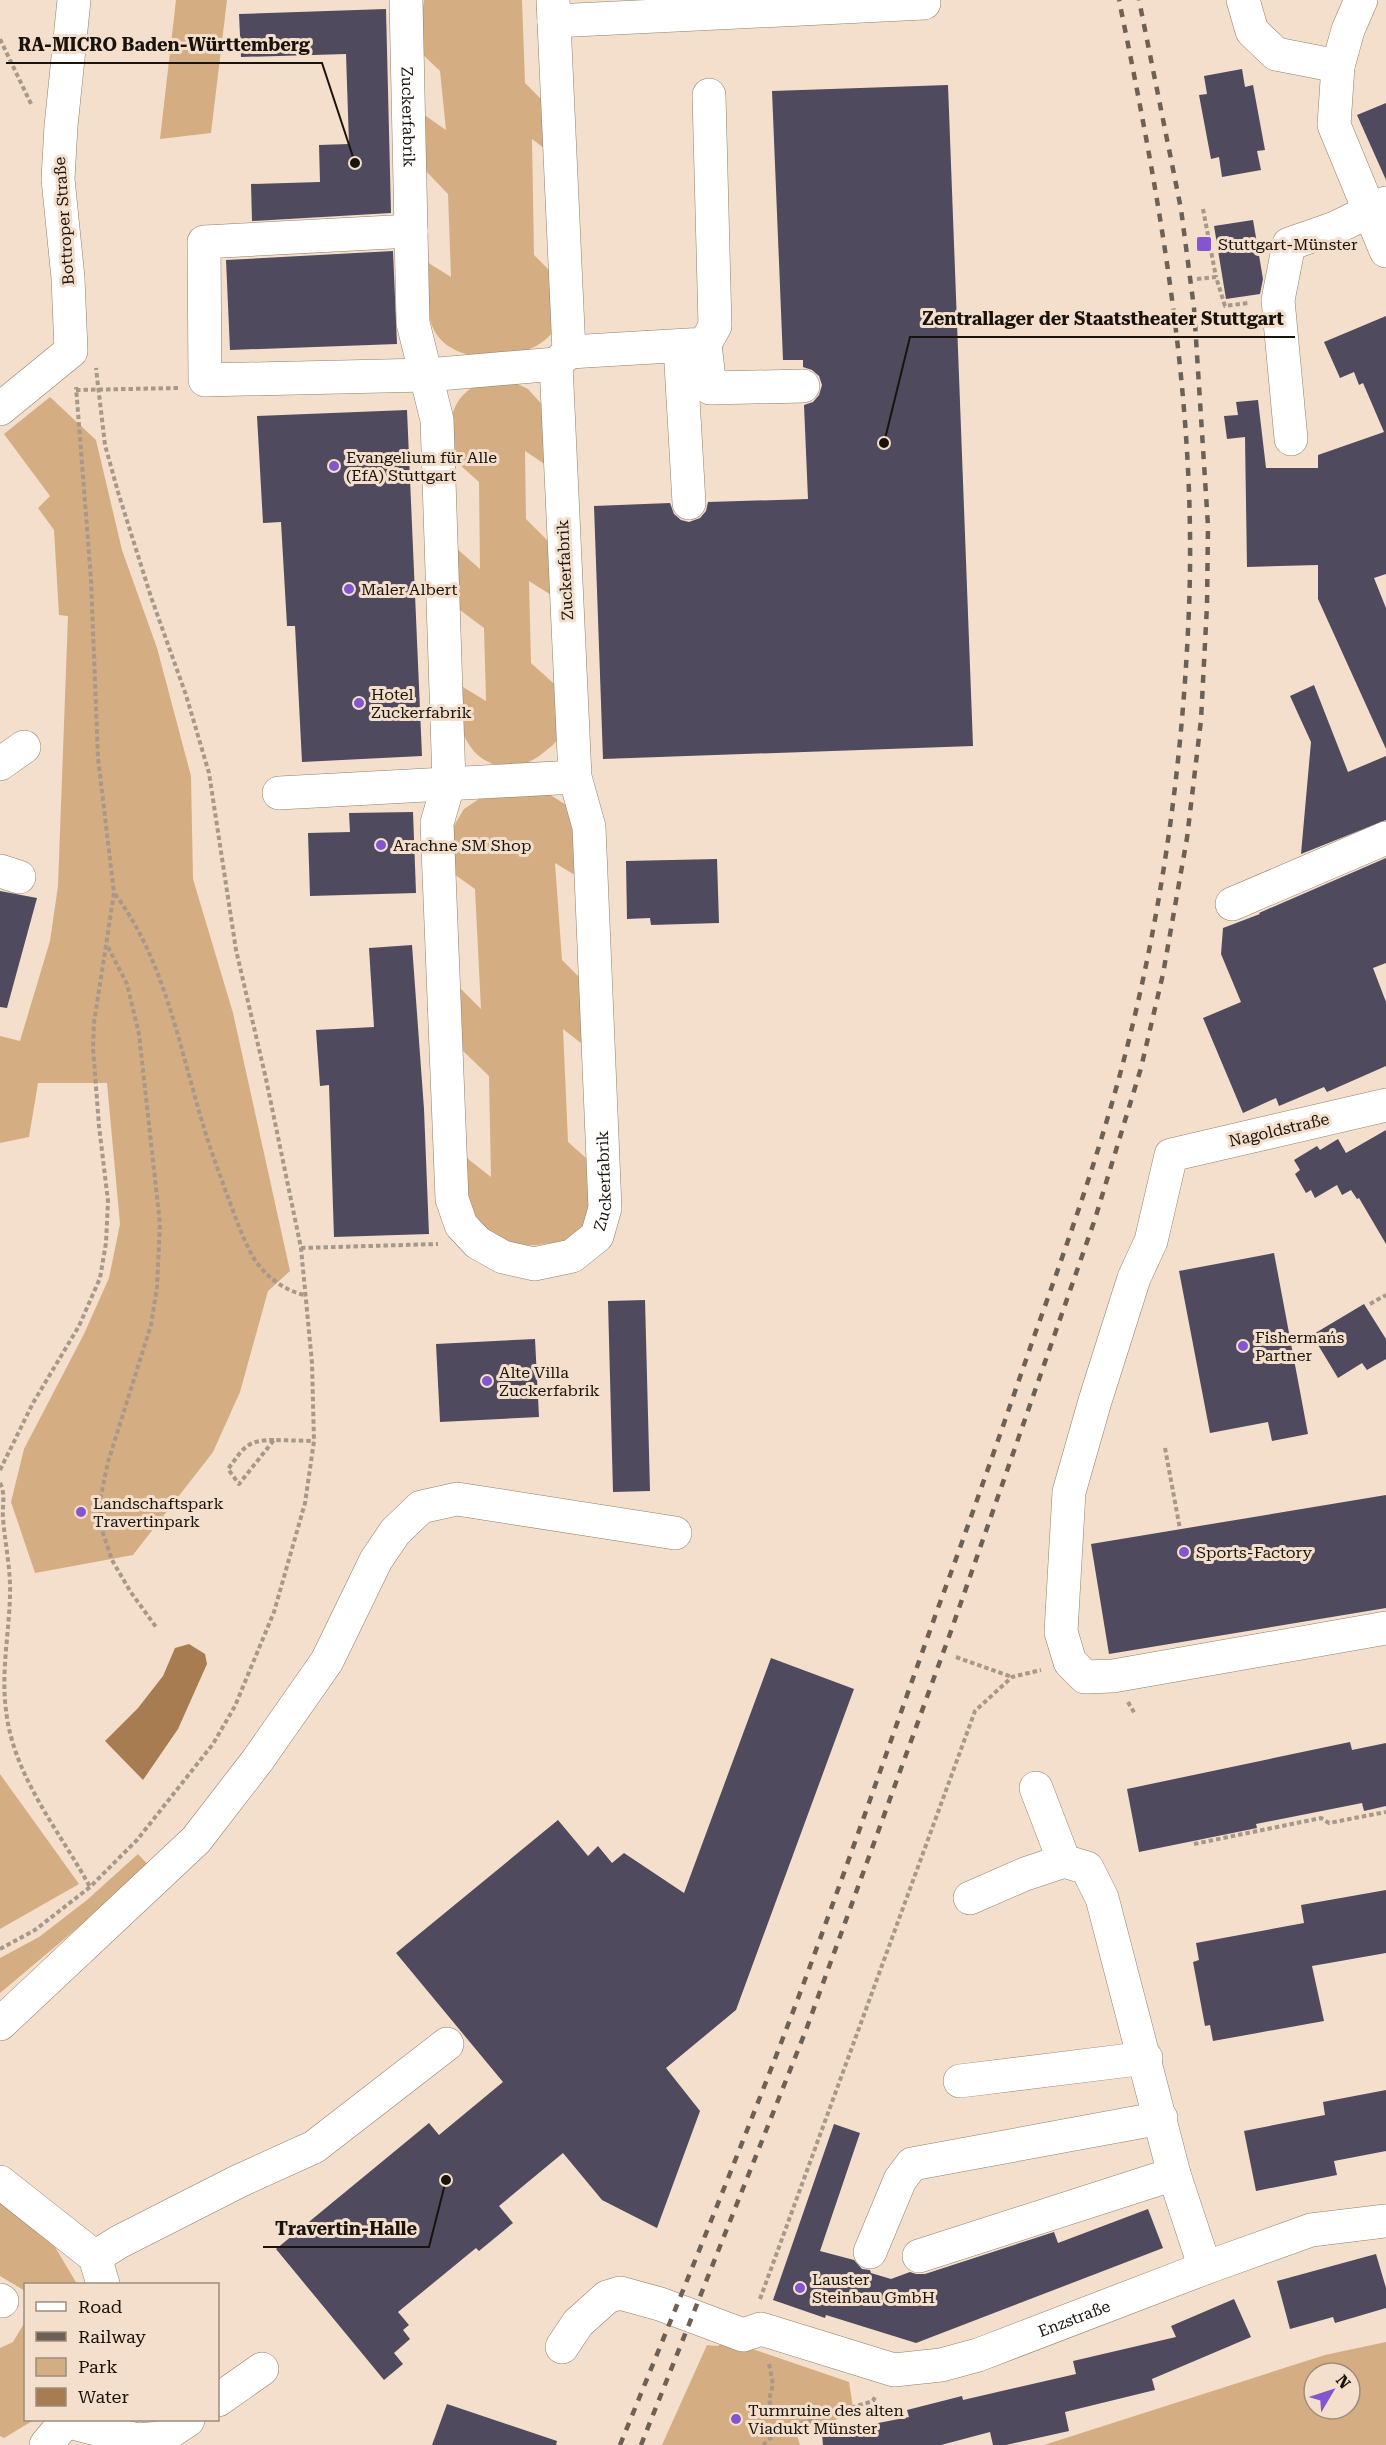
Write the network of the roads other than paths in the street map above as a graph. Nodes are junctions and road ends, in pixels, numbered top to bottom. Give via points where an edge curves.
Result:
1 (74, 0) edge
2 (406, 0) edge
3 (1243, 0) edge
4 (1361, 0) edge
5 (924, 3) dead end
6 (554, 10) edge
7 (1338, 66) junction
8 (709, 95) dead end
9 (1378, 207) edge
10 (411, 231) junction
11 (1386, 251) edge
12 (692, 345) junction
13 (562, 358) junction
14 (426, 375) junction
15 (804, 386) dead end
16 (0, 409) edge
17 (1291, 439) dead end
18 (689, 502) dead end
19 (575, 777) junction
20 (449, 782) junction
21 (279, 793) dead end
22 (1386, 838) edge
23 (1232, 904) dead end
24 (1386, 1105) edge
25 (675, 1533) dead end
26 (1386, 1628) edge
27 (1036, 1788) dead end
28 (1064, 1861) junction
29 (970, 1898) dead end
30 (0, 2024) edge
31 (447, 2044) dead end
32 (1146, 2058) junction
33 (960, 2081) dead end
34 (1161, 2118) junction
35 (1174, 2174) junction
36 (0, 2182) edge
37 (1386, 2221) edge
38 (870, 2252) dead end
39 (919, 2256) dead end
40 (1205, 2268) junction
41 (99, 2271) edge
42 (562, 2347) dead end
43 (262, 2369) dead end
44 (219, 2399) edge
45 (187, 2421) edge
46 (59, 2428) edge

1 - 16 street, Bottroper Straße via 58,179 71,351
2 - 10 street, Zuckerfabrik
3 - 7 street via 1252,31 1276,54
4 - 7 street
5 - 6 street
6 - 13 street, Zuckerfabrik
7 - 9 street via 1334,125
8 - 12 street via 715,326
9 - 11 street
9 - 17 street via 1289,244 1278,300
10 - 14 street, Zuckerfabrik via 413,323
10 - 14 street via 204,242 205,380
12 - 13 street
12 - 15 street via 710,388
12 - 18 street
13 - 14 street
13 - 19 street, Zuckerfabrik
14 - 20 street, Zuckerfabrik via 436,420
19 - 20 street
19 - 20 street, Zuckerfabrik via 589,827 605,1208 597,1236 572,1256 534,1264 503,1257 478,1243 462,1225 452,1199 437,823
20 - 21 street
22 - 23 street
24 - 26 street, Nagoldstraße via 1171,1155 1151,1241 1134,1278 1069,1492 1061,1632 1070,1662 1085,1677 1113,1676
25 - 30 street via 457,1499 421,1507 395,1532 376,1560 327,1661 196,1839
27 - 28 street
28 - 29 street
28 - 32 street via 1087,1868 1102,1898
31 - 41 street via 314,2147 119,2242
32 - 33 street
32 - 34 street
34 - 35 street
34 - 38 street via 912,2163 900,2180
35 - 39 street
35 - 40 street
36 - 41 street
37 - 40 street, Enzstraße via 1311,2230
40 - 42 street, Enzstraße via 978,2355 941,2365 894,2370 761,2329 743,2335 660,2304 620,2294 607,2296 578,2323
43 - 44 street
45 - 46 street via 162,2438 137,2440

